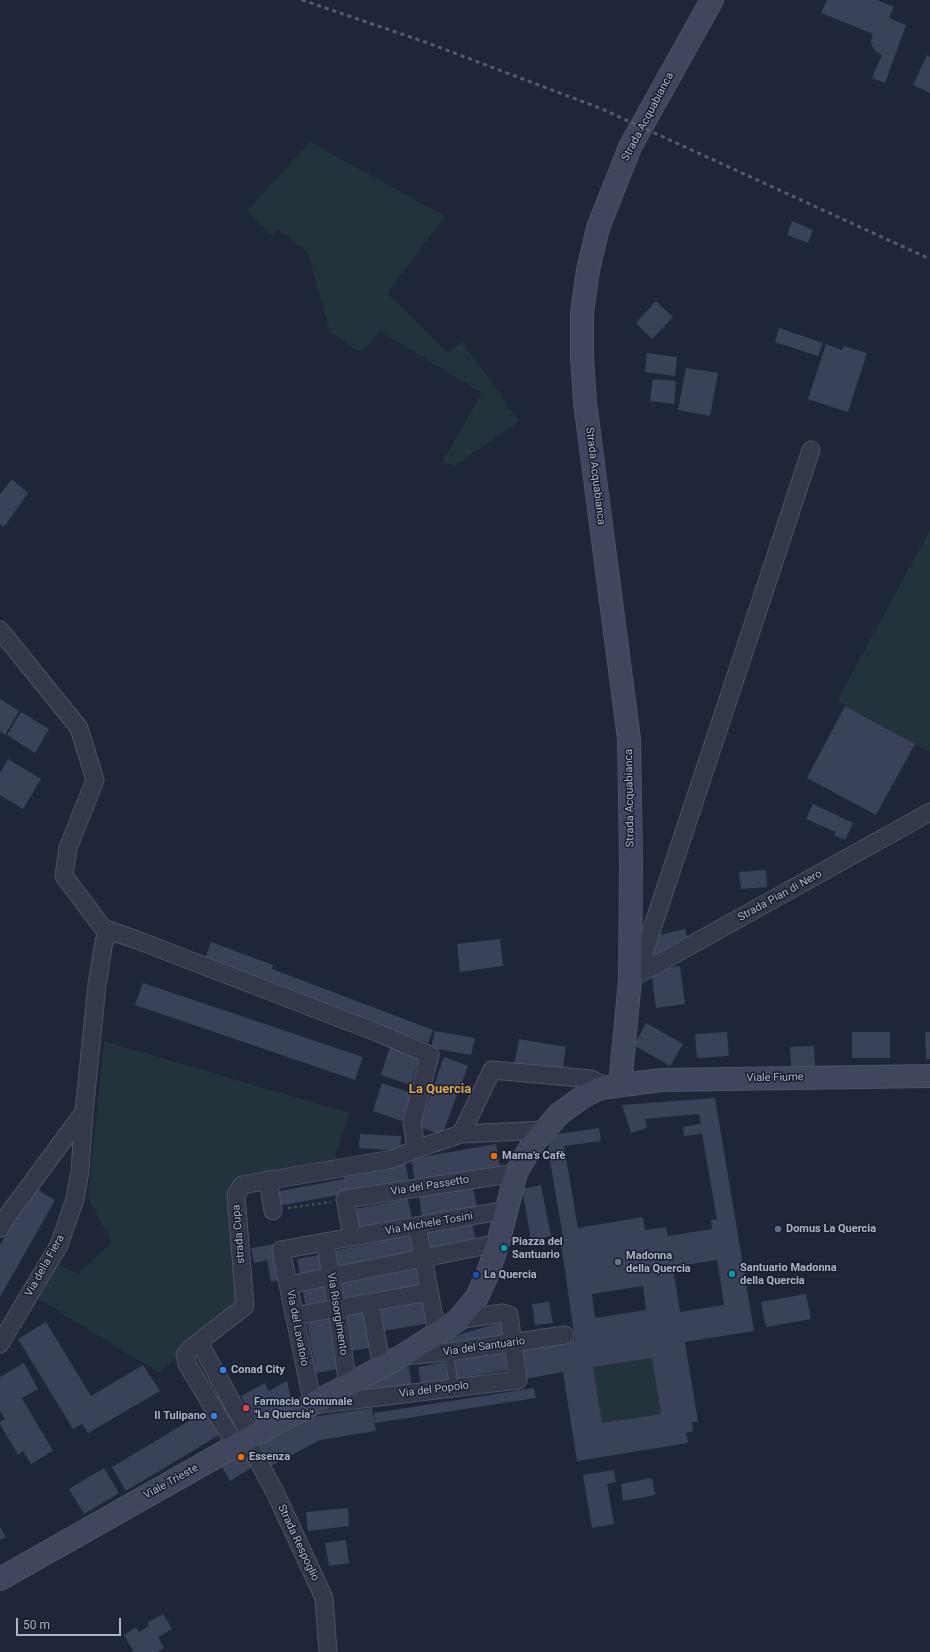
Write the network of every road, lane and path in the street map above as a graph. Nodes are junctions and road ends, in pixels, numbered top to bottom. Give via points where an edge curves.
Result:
1 (712, 0) edge
2 (811, 450) dead end
3 (0, 630) edge
4 (930, 812) edge
5 (112, 931) junction
6 (630, 980) junction
7 (930, 1076) edge
8 (613, 1086) junction
9 (84, 1112) junction
10 (545, 1130) junction
11 (461, 1134) junction
12 (416, 1149) junction
13 (516, 1172) junction
14 (268, 1180) junction
15 (345, 1199) junction
16 (506, 1210) junction
17 (273, 1211) joint
18 (417, 1226) junction
19 (0, 1228) edge
20 (352, 1237) junction
21 (325, 1242) junction
22 (498, 1243) junction
23 (281, 1250) joint
24 (423, 1258) junction
25 (331, 1276) junction
26 (288, 1285) junction
27 (429, 1292) junction
28 (370, 1303) junction
29 (337, 1308) junction
30 (294, 1316) junction
31 (450, 1326) junction
32 (565, 1335) dead end
33 (198, 1342) joint
34 (513, 1343) junction
35 (0, 1344) edge
36 (448, 1352) junction
37 (402, 1356) junction
38 (382, 1367) junction
39 (345, 1387) junction
40 (454, 1388) junction
41 (313, 1405) junction
42 (244, 1441) junction
43 (0, 1578) edge
44 (328, 1652) edge

1 - 6 street, Strada Acquabianca via 630,147 598,228 588,270 582,313 585,402 629,738
2 - 6 street, Strada Acquabianca via 643,957
3 - 5 street via 79,728 95,780 68,848 64,876 103,928
4 - 6 street, Strada Pian di Nero
5 - 9 street, Via della Fiera via 104,941
5 - 12 street via 430,1055 412,1122
6 - 8 street, Strada Acquabianca
7 - 8 street, Viale Fiume via 661,1080
8 - 10 street, Via del Santuario via 601,1088 584,1096 559,1114
8 - 11 street via 591,1079 492,1070
9 - 19 street, Via della Fiera
9 - 35 street, Via della Fiera via 76,1199 59,1245
10 - 11 street, strada Cupa
10 - 13 street, Via del Santuario via 532,1145
11 - 12 street, strada Cupa
12 - 14 street, strada Cupa via 393,1159
13 - 15 street, Via del Passetto
13 - 16 street, Via del Santuario
14 - 17 street
14 - 33 street, strada Cupa via 242,1185 236,1195 246,1306
15 - 17 path
15 - 20 street
16 - 18 street, Via Michele Tosini
16 - 22 street, Via del Santuario
18 - 20 street, Via Michele Tosini
18 - 24 street
20 - 21 street, Via Michele Tosini
21 - 23 street, Via Michele Tosini
21 - 25 street, Via Risorgimento
22 - 24 street
22 - 31 street, Via del Santuario via 477,1297
23 - 26 street, Via del Lavatoio
24 - 25 street
24 - 27 street
25 - 26 street
25 - 29 street, Via Risorgimento
26 - 30 street, Via del Lavatoio
27 - 28 street
27 - 31 street via 435,1322
28 - 29 street
28 - 38 street
29 - 30 street
29 - 39 street, Via Risorgimento
30 - 41 street, Via del Lavatoio
31 - 34 street via 502,1313 509,1315
31 - 37 street, Via del Santuario
32 - 34 street, Via del Santuario
33 - 42 street, Strada Respoglio via 186,1352 185,1359
34 - 36 street, Via del Santuario
34 - 40 street, Via del Popolo via 518,1380
36 - 37 street, Via del Santuario
36 - 40 lane
37 - 38 street, Via del Santuario
38 - 39 street, Via del Santuario
39 - 41 street, Viale Trieste
40 - 41 street, Via del Popolo
41 - 42 street, Viale Trieste
42 - 43 street, Viale Trieste
42 - 44 street, Strada Respoglio via 275,1492 324,1598

